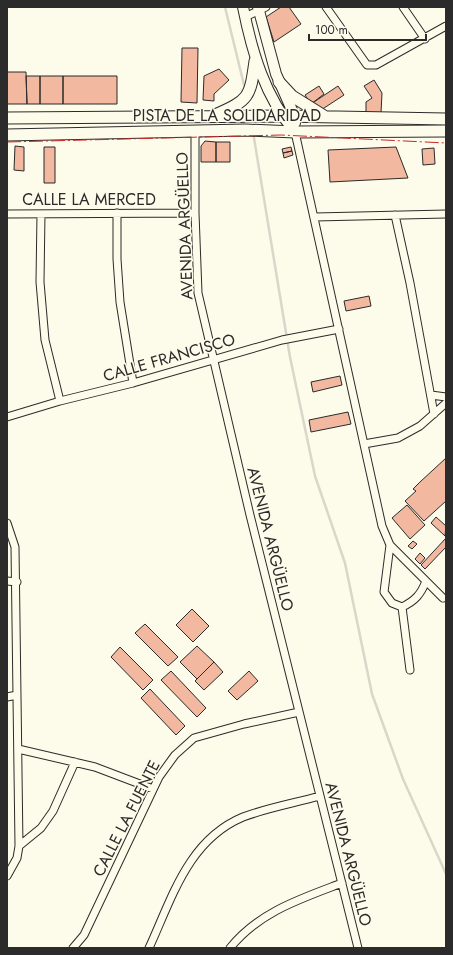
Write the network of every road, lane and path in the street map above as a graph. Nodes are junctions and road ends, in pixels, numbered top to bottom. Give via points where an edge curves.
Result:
1 (326, 7) edge
2 (403, 7) edge
3 (261, 8) edge
4 (244, 12) edge
5 (446, 26) edge
6 (425, 39) junction
7 (256, 61) junction
8 (278, 82) junction
9 (282, 116) junction
10 (209, 117) junction
11 (295, 117) junction
12 (326, 117) junction
13 (7, 118) edge
14 (446, 118) edge
15 (446, 131) edge
16 (195, 132) junction
17 (295, 132) junction
18 (7, 135) edge
19 (117, 213) junction
20 (195, 213) junction
21 (7, 214) edge
22 (41, 214) junction
23 (446, 214) edge
24 (395, 215) junction
25 (315, 217) junction
26 (340, 329) junction
27 (213, 358) junction
28 (133, 383) junction
29 (431, 394) junction
30 (446, 398) edge
31 (60, 400) junction
32 (446, 403) edge
33 (434, 414) junction
34 (7, 417) edge
35 (364, 444) junction
36 (7, 523) edge
37 (390, 545) junction
38 (7, 581) edge
39 (426, 581) junction
40 (16, 582) junction
41 (443, 598) dead end
42 (402, 607) junction
43 (410, 670) dead end
44 (17, 694) junction
45 (7, 697) edge
46 (298, 712) junction
47 (18, 749) junction
48 (75, 762) junction
49 (153, 789) junction
50 (320, 796) junction
51 (19, 846) junction
52 (7, 876) edge
53 (342, 883) junction
54 (73, 948) edge
55 (149, 948) edge
56 (230, 948) edge
57 (358, 948) edge

1 - 6 street via 367,65 376,65
2 - 6 street
3 - 4 street
3 - 8 main road
4 - 7 main road
5 - 6 street
7 - 9 main road
7 - 10 main road via 245,99
8 - 11 main road
8 - 12 main road via 292,96
9 - 10 main road, PISTA DE LA SOLIDARIDAD
9 - 11 main road, PISTA DE LA SOLIDARIDAD
9 - 17 main road
10 - 13 main road, PISTA DE LA SOLIDARIDAD
11 - 12 main road, PISTA DE LA SOLIDARIDAD
11 - 17 main road
12 - 14 main road, PISTA DE LA SOLIDARIDAD
15 - 17 main road, PISTA DE LA SOLIDARIDAD
16 - 17 main road, PISTA DE LA SOLIDARIDAD
16 - 18 main road, PISTA DE LA SOLIDARIDAD via 124,131
16 - 20 street, AVENIDA ARGÜELLO
17 - 25 street
19 - 20 street, CALLE LA MERCED
19 - 22 street, CALLE LA MERCED
19 - 28 street via 120,302
20 - 27 street, AVENIDA ARGÜELLO via 198,293
21 - 22 street, CALLE LA MERCED
22 - 31 street via 40,282 45,340
23 - 24 street
24 - 25 street
24 - 29 street
25 - 26 street
26 - 27 street, CALLE FRANCISCO via 282,340
26 - 35 street
27 - 28 street, CALLE FRANCISCO
27 - 46 street, AVENIDA ARGÜELLO
28 - 31 street, CALLE FRANCISCO
29 - 30 street
29 - 33 street
31 - 34 street, CALLE FRANCISCO
32 - 33 street
33 - 35 street via 420,426 398,438
35 - 37 street via 382,526
36 - 40 street via 15,547
37 - 39 street
37 - 42 street via 384,592 392,603
38 - 40 street
39 - 41 street
39 - 42 street via 421,594
40 - 44 street
42 - 43 street
44 - 45 street
44 - 47 street
46 - 49 street, CALLE LA FUENTE via 194,738 175,755
46 - 50 street, AVENIDA ARGÜELLO
47 - 48 street
47 - 51 street
48 - 49 street
48 - 51 street via 53,811 41,828
49 - 54 street, CALLE LA FUENTE via 84,935
50 - 53 street, AVENIDA ARGÜELLO
50 - 55 street via 243,818 211,836 186,866
51 - 52 street via 17,858
53 - 56 street via 287,903 260,919
53 - 57 street, AVENIDA ARGÜELLO

